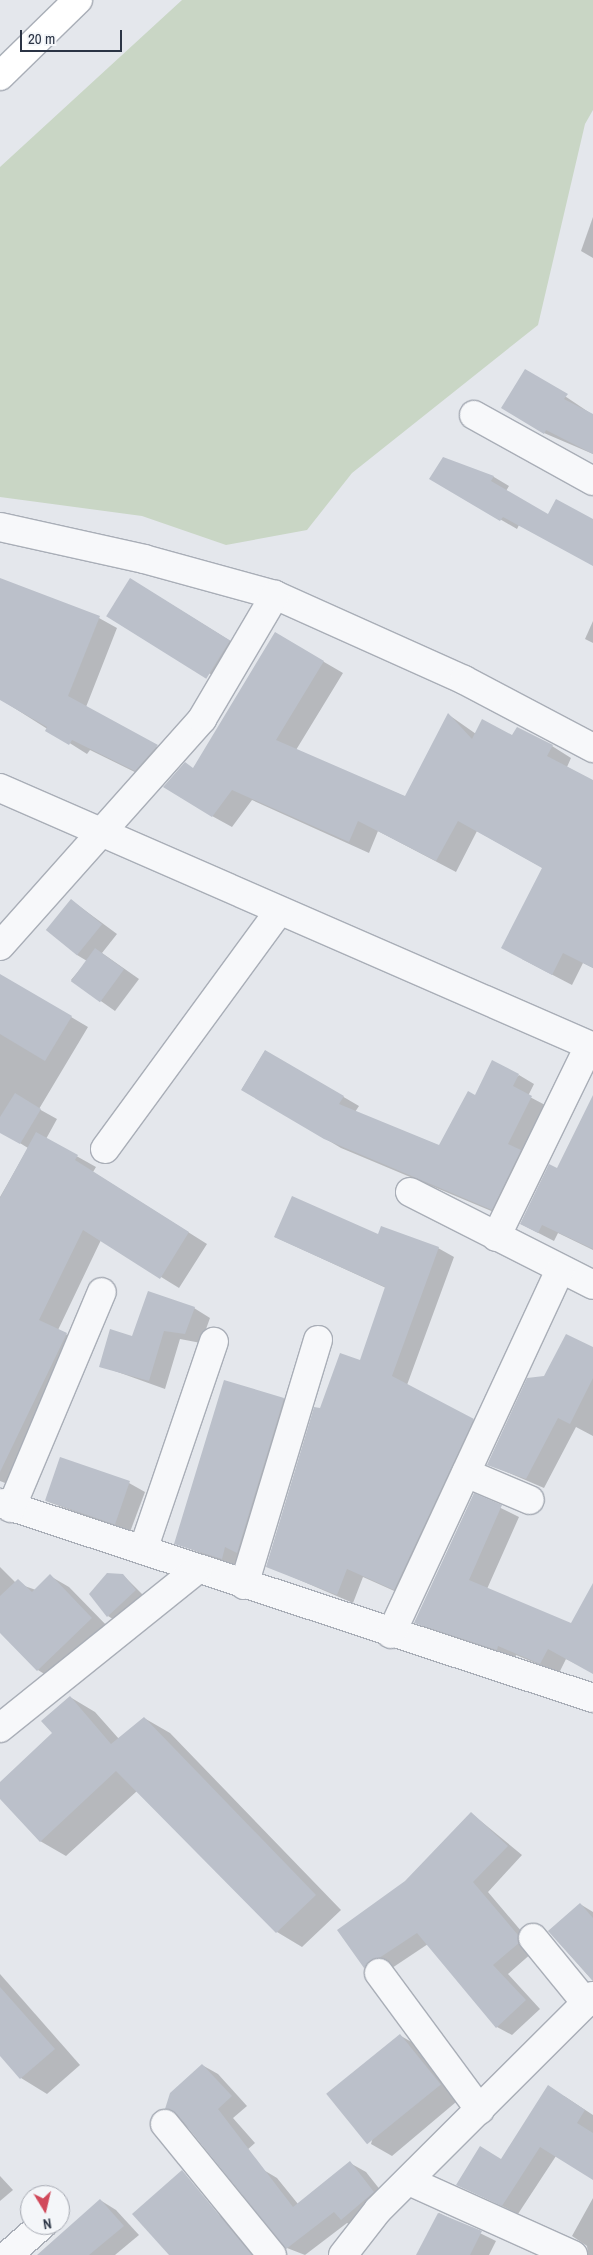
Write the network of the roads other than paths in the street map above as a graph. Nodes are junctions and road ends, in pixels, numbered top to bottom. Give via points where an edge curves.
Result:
1 (78, 0) edge
2 (0, 76) edge
3 (474, 415) dead end
4 (593, 481) edge
5 (0, 527) edge
6 (275, 595) junction
7 (593, 748) edge
8 (0, 788) edge
9 (102, 834) junction
10 (279, 911) junction
11 (0, 946) edge
12 (591, 1046) edge
13 (105, 1150) dead end
14 (410, 1192) dead end
15 (496, 1237) junction
16 (560, 1270) junction
17 (593, 1285) edge
18 (102, 1292) dead end
19 (318, 1340) dead end
20 (214, 1342) dead end
21 (466, 1473) junction
22 (530, 1500) dead end
23 (6, 1506) edge
24 (143, 1550) junction
25 (198, 1570) junction
26 (244, 1585) junction
27 (391, 1634) junction
28 (593, 1698) edge
29 (0, 1728) edge
30 (533, 1938) dead end
31 (380, 1973) dead end
32 (590, 2000) edge
33 (480, 2110) junction
34 (165, 2124) dead end
35 (409, 2181) junction
36 (31, 2235) edge
37 (353, 2252) edge
38 (8, 2255) edge
39 (272, 2255) edge
40 (573, 2255) edge

1 - 2 highway
3 - 4 street
5 - 6 street via 144,559
6 - 7 street via 464,680
6 - 9 street via 202,719
8 - 9 street
9 - 10 street
9 - 11 street
10 - 12 street
10 - 13 street
12 - 15 street
14 - 15 street
15 - 16 street
16 - 17 street
16 - 21 street
18 - 23 street
19 - 26 street
20 - 24 street
21 - 22 street
21 - 27 street
23 - 24 street
24 - 25 street
25 - 26 street
25 - 29 street
26 - 27 street
27 - 28 street
30 - 32 street
31 - 33 street
32 - 33 street
33 - 35 street
34 - 39 street
35 - 37 street via 378,2210
35 - 40 street
36 - 38 street

